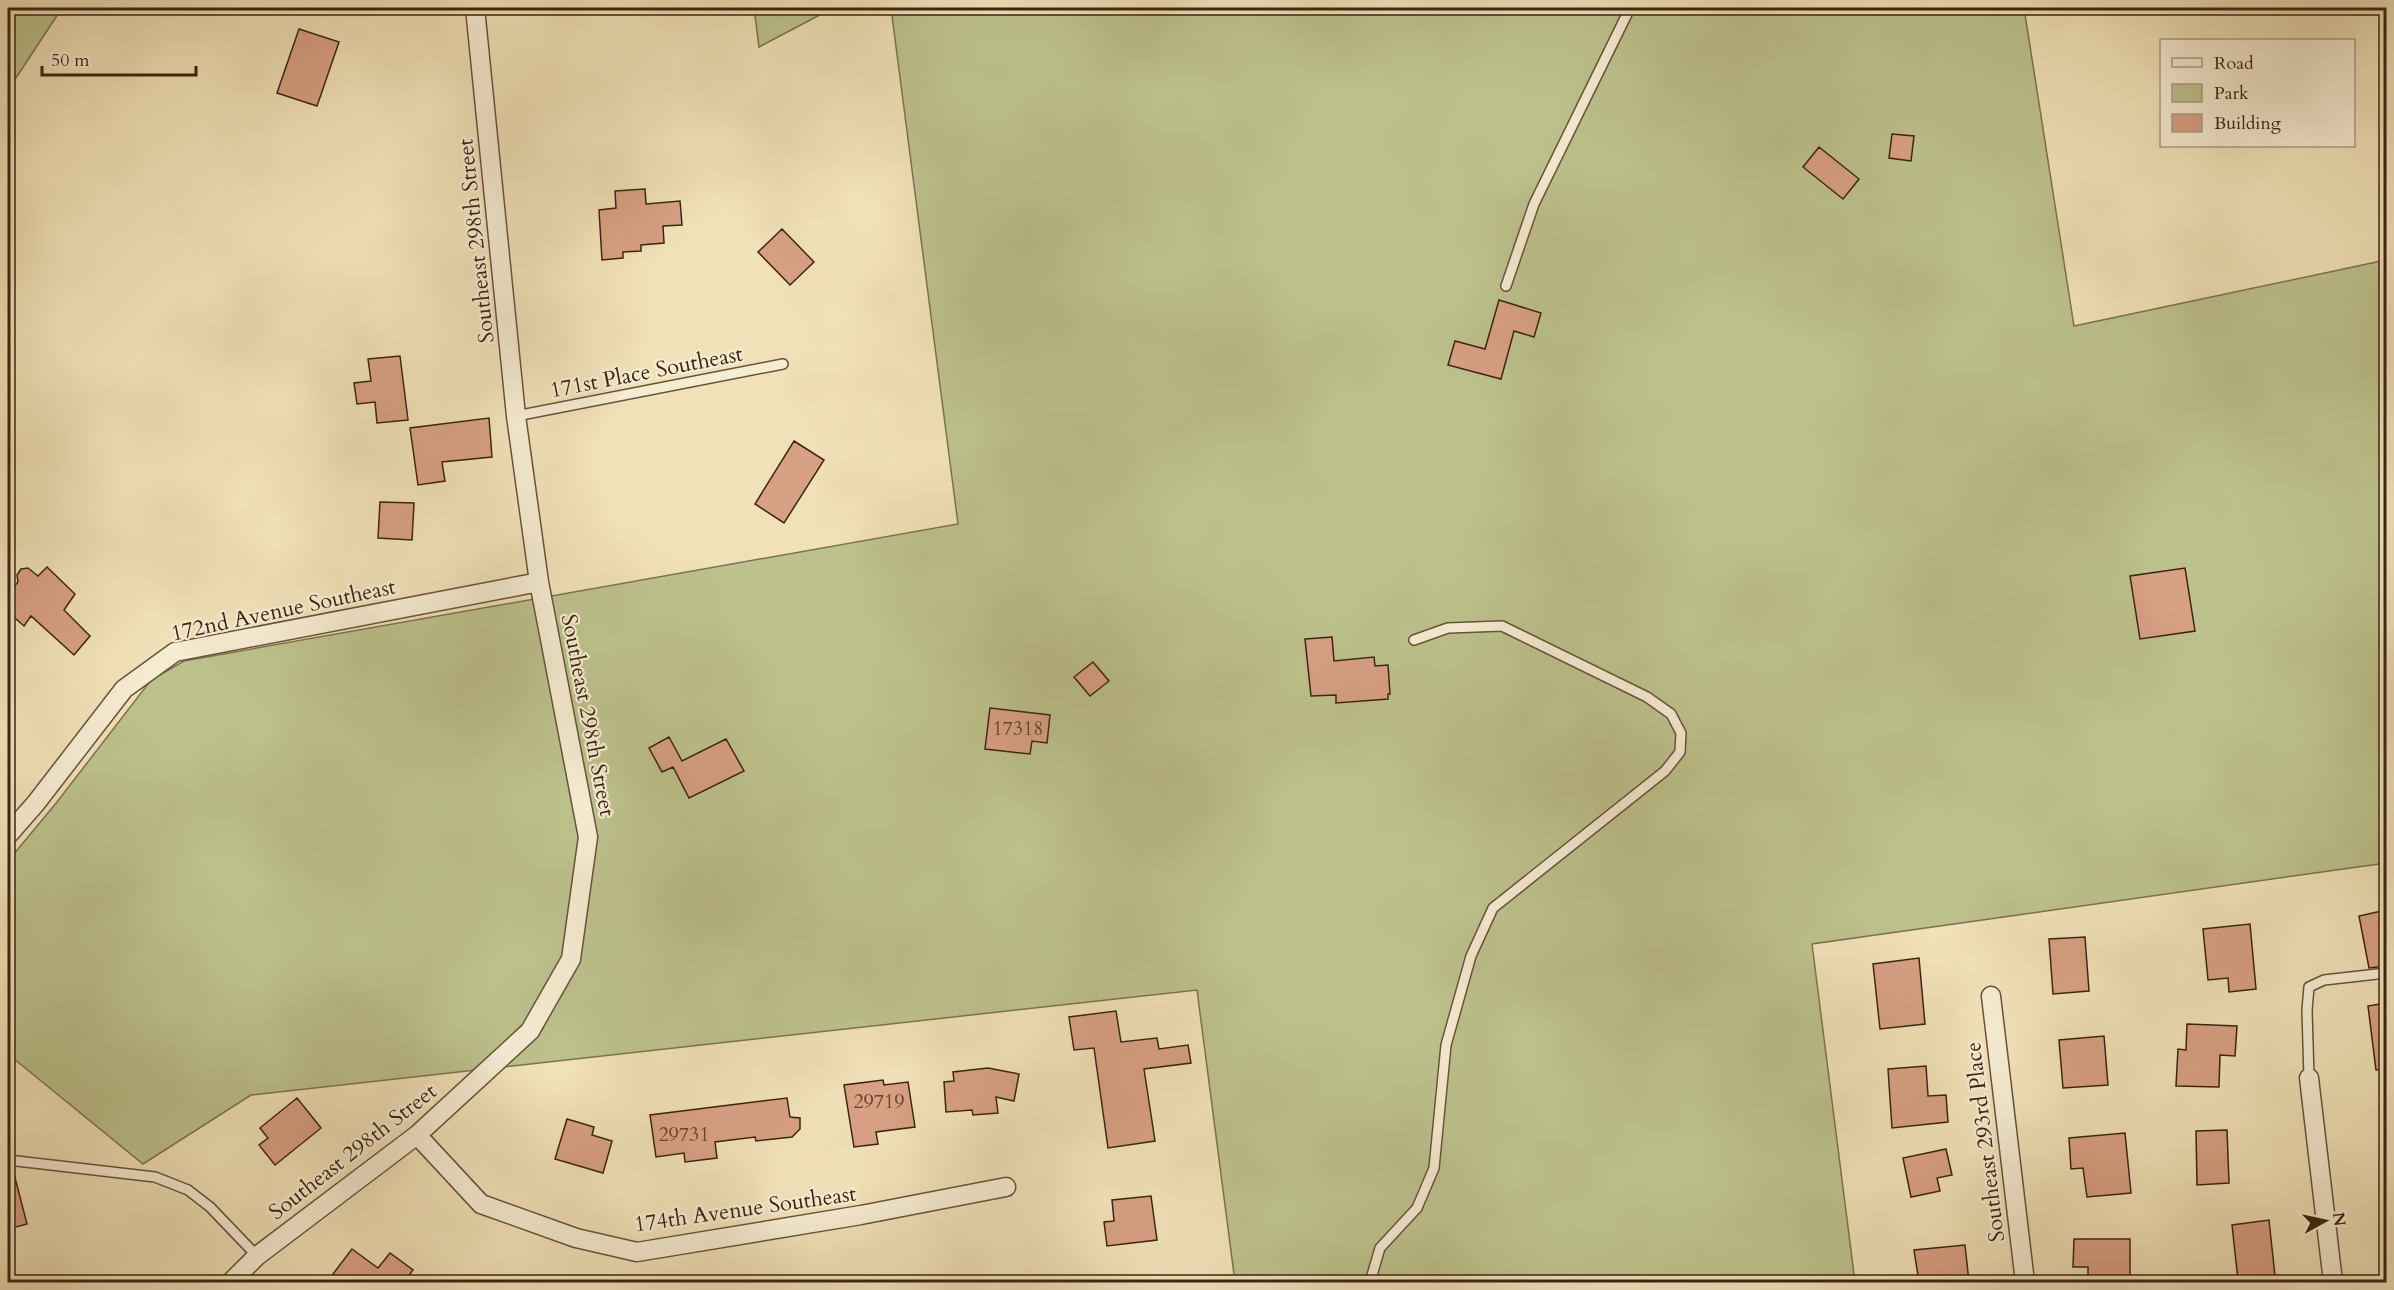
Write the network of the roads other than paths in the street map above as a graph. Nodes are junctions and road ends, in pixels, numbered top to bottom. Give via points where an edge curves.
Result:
1 (476, 8) edge
2 (1630, 8) edge
3 (1506, 286) dead end
4 (783, 364) dead end
5 (516, 416) junction
6 (539, 582) junction
7 (1414, 640) dead end
8 (8, 835) edge
9 (2386, 973) edge
10 (1991, 996) dead end
11 (2309, 1078) joint
12 (417, 1135) junction
13 (8, 1160) edge
14 (1006, 1187) dead end
15 (257, 1256) junction
16 (231, 1282) edge
17 (1370, 1282) edge
18 (2025, 1282) edge
19 (2333, 1282) edge

1 - 5 street, Southeast 298th Street
2 - 3 lane via 1534,204
4 - 5 lane, 171st Place Southeast
5 - 6 street, Southeast 298th Street
6 - 8 street, 172nd Avenue Southeast via 176,652 124,689
6 - 12 street, Southeast 298th Street via 588,837 571,959 530,1032
7 - 17 lane via 1448,628 1502,626 1647,697 1671,714 1681,733 1680,752 1665,771 1493,908 1471,956 1446,1045 1434,1168 1417,1208 1380,1248
9 - 11 lane via 2324,980 2309,987
10 - 18 street, Southeast 293rd Place
11 - 19 street
12 - 14 street, 174th Avenue Southeast via 481,1204 576,1238 637,1252
12 - 15 street, Southeast 298th Street
13 - 15 lane via 155,1177 196,1196
15 - 16 street, Southeast 298th Street

